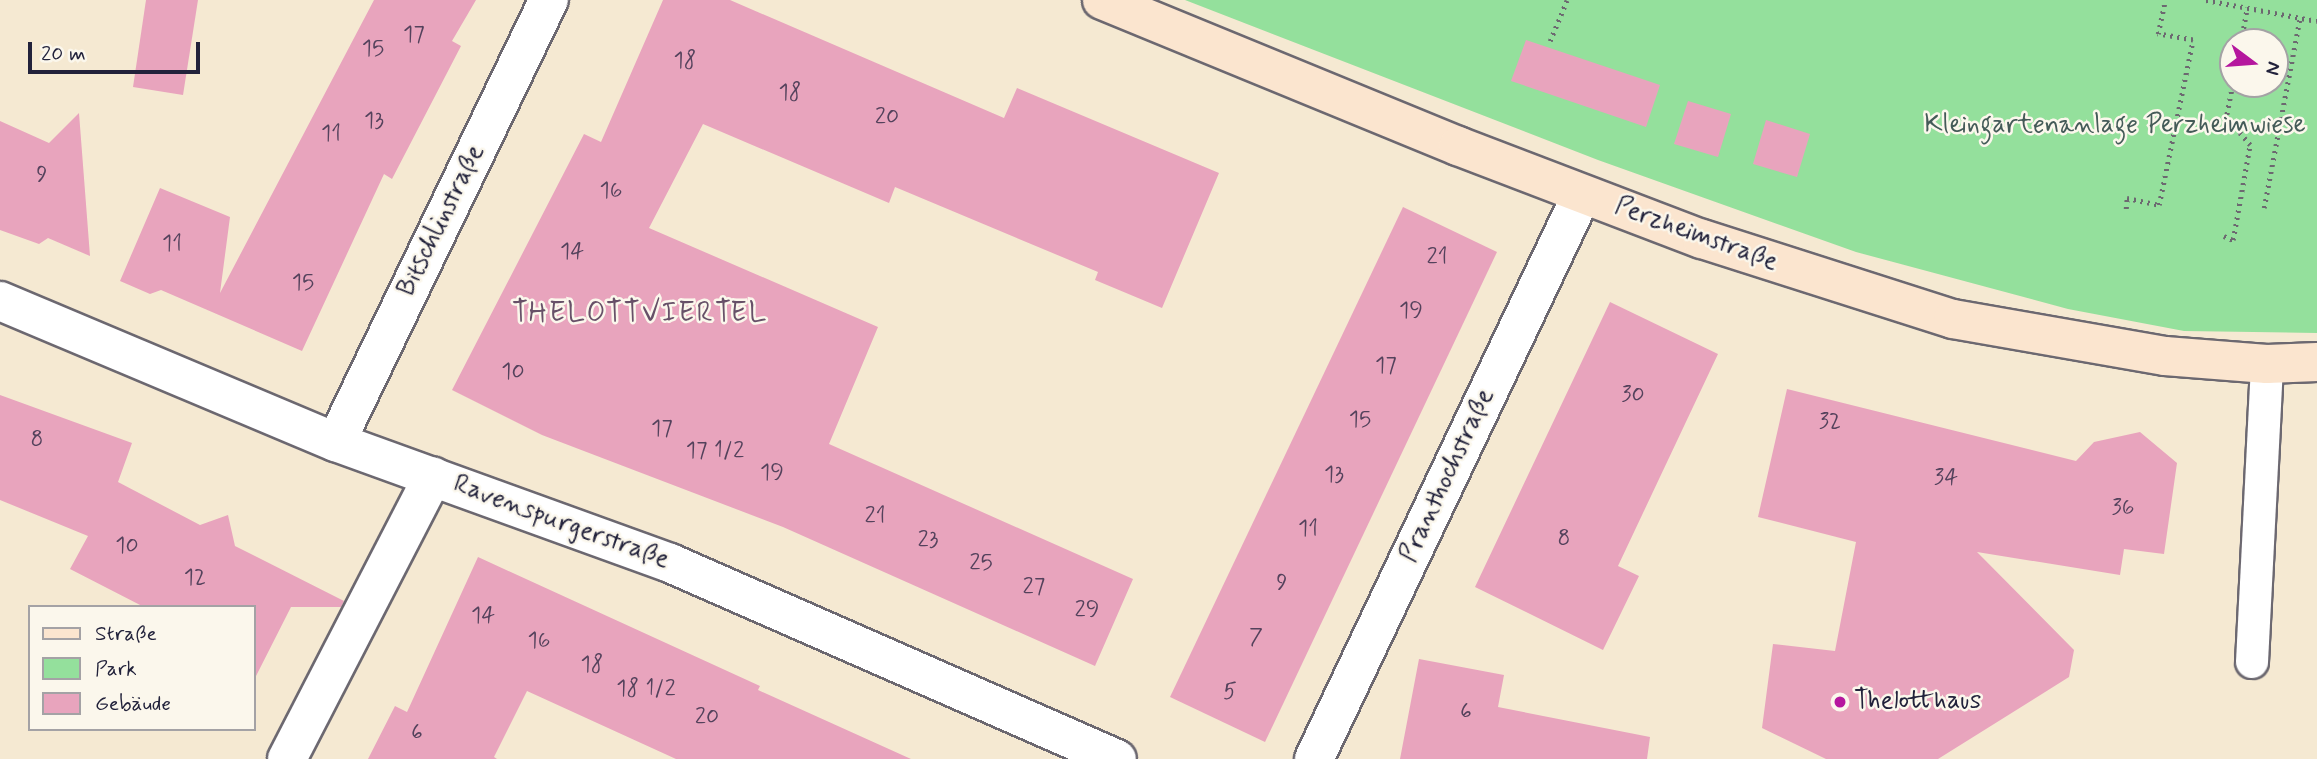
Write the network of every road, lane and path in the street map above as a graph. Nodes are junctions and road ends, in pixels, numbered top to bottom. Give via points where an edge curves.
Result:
1 (549, 0) edge
2 (1102, 0) edge
3 (1567, 0) edge
4 (2165, 0) edge
5 (2206, 0) edge
6 (2247, 8) junction
7 (2300, 18) junction
8 (2317, 21) edge
9 (2243, 28) edge
10 (1550, 41) dead end
11 (2230, 98) edge
12 (1582, 194) junction
13 (2264, 208) dead end
14 (2126, 209) dead end
15 (2224, 236) dead end
16 (0, 301) edge
17 (2317, 362) edge
18 (2267, 364) junction
19 (336, 442) junction
20 (433, 476) junction
21 (2252, 662) dead end
22 (287, 759) edge
23 (1116, 759) edge
24 (1314, 759) edge

1 - 19 street, Bitschlinstraße
2 - 12 street, Perzheimstraße
3 - 10 path
4 - 14 path via 2158,34 2193,40 2159,205 2127,198
5 - 6 path
6 - 7 path
6 - 9 path
7 - 8 path
7 - 13 path
11 - 15 path via 2224,128 2240,133 2250,145 2233,240
12 - 18 street, Perzheimstraße via 1702,239 1952,318 2165,356
12 - 24 street, Pranthochstraße
16 - 19 street, Ravenspurgerstraße
17 - 18 street, Perzheimstraße
18 - 21 lane
19 - 20 street, Ravenspurgerstraße
20 - 22 street
20 - 23 street, Ravenspurgerstraße via 670,563

